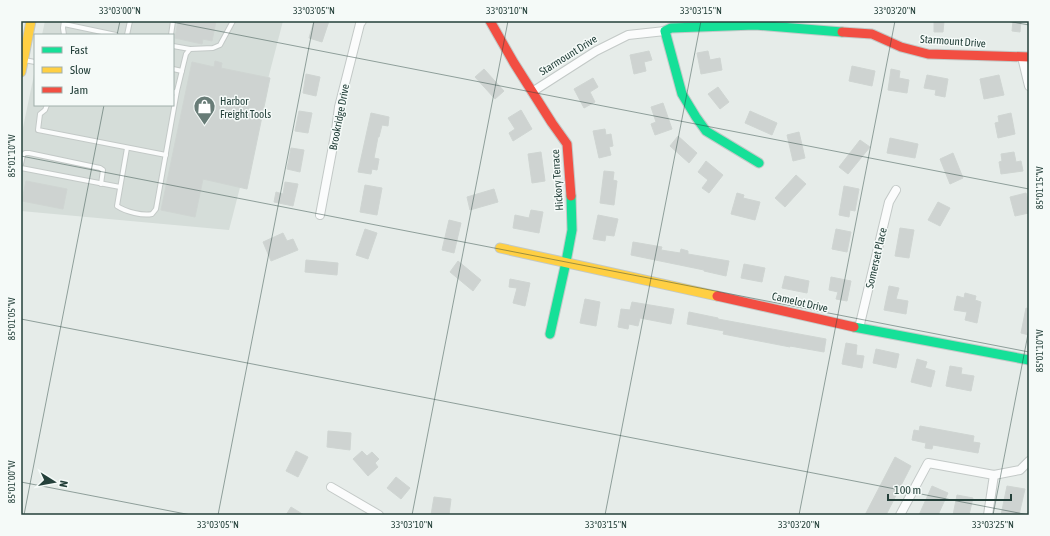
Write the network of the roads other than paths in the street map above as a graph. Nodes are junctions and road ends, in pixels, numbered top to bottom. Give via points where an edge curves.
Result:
1 (31, 21) edge
2 (78, 21) edge
3 (130, 21) edge
4 (173, 21) edge
5 (233, 21) edge
6 (362, 21) edge
7 (490, 21) edge
8 (64, 23) edge
9 (77, 27) junction
10 (664, 31) junction
11 (64, 34) edge
12 (111, 34) edge
13 (127, 34) edge
14 (171, 34) edge
15 (174, 46) edge
16 (190, 49) junction
17 (23, 56) edge
18 (1025, 57) edge
19 (34, 62) edge
20 (174, 69) edge
21 (182, 71) junction
22 (21, 72) edge
23 (1029, 86) edge
24 (175, 92) edge
25 (532, 92) junction
26 (47, 106) edge
27 (173, 106) edge
28 (127, 148) junction
29 (166, 155) junction
30 (21, 164) edge
31 (759, 164) dead end
32 (21, 168) edge
33 (101, 184) junction
34 (120, 187) junction
35 (896, 190) dead end
36 (320, 215) dead end
37 (500, 248) dead end
38 (566, 262) junction
39 (859, 328) junction
40 (550, 334) dead end
41 (1029, 360) edge
42 (1029, 461) edge
43 (994, 476) junction
44 (330, 487) dead end
45 (379, 515) edge
46 (900, 515) edge
47 (988, 515) edge

1 - 17 street
2 - 9 lane
3 - 13 lane
4 - 14 lane
5 - 16 lane via 220,45 213,48
6 - 36 street, Brookridge Drive via 339,107
7 - 25 street, Hickory Terrace
8 - 9 lane
8 - 11 lane
9 - 12 lane
10 - 18 street, Starmount Drive via 671,28 755,25 872,34 901,47 928,54
10 - 25 street, Starmount Drive via 628,35 596,51
10 - 31 street via 682,94 696,117 706,131
15 - 16 lane
16 - 21 lane via 186,54
17 - 19 lane
17 - 22 street
18 - 23 street
20 - 21 lane
21 - 24 lane
25 - 38 street, Hickory Terrace via 567,144 570,161 572,230
26 - 28 lane via 40,114 38,130
27 - 29 lane
28 - 29 lane
28 - 34 lane
29 - 34 lane via 156,210 152,214 122,210 118,206
30 - 33 lane via 25,153 29,153 100,168 103,170
32 - 33 lane
33 - 34 lane
35 - 39 street, Somerset Place via 889,202
37 - 38 street, Camelot Drive
38 - 39 street, Camelot Drive
38 - 40 street, Hickory Terrace
39 - 41 street, Camelot Drive
42 - 43 street via 1020,470
43 - 46 street via 928,463
43 - 47 street
44 - 45 street

